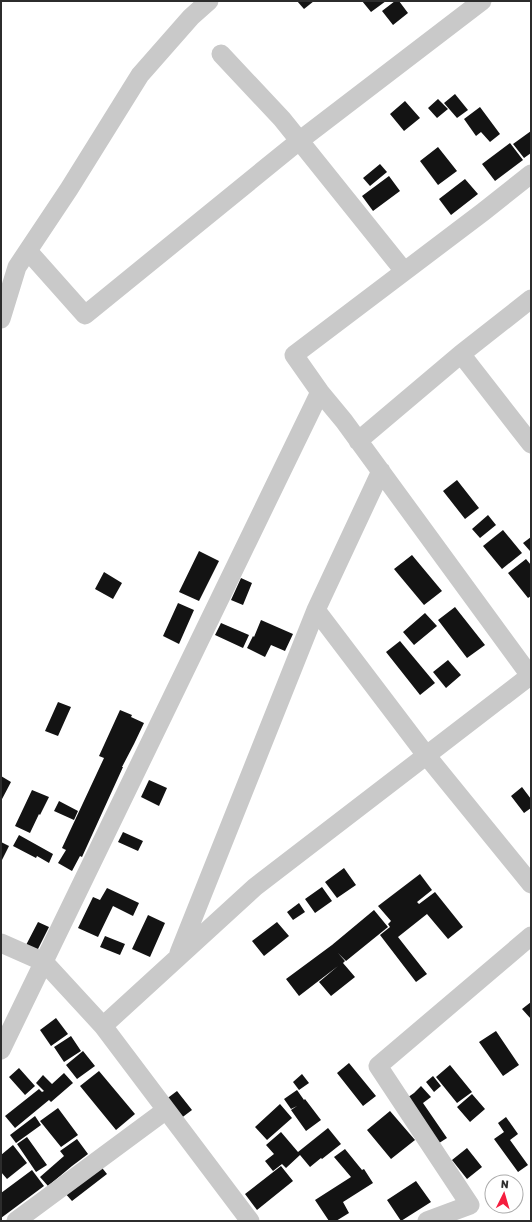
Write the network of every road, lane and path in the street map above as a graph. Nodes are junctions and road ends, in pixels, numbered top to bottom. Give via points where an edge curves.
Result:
1 (209, 1) edge
2 (482, 1) edge
3 (221, 54) dead end
4 (299, 140) junction
5 (531, 174) edge
6 (28, 251) junction
7 (404, 271) junction
8 (531, 298) edge
9 (1, 319) edge
10 (461, 354) junction
11 (320, 392) junction
12 (358, 441) junction
13 (531, 444) edge
14 (381, 471) junction
15 (316, 610) junction
16 (531, 676) edge
17 (426, 755) junction
18 (531, 884) edge
19 (531, 936) edge
20 (1, 943) edge
21 (177, 958) junction
22 (44, 962) junction
23 (103, 1026) junction
24 (1, 1050) edge
25 (166, 1110) junction
26 (16, 1221) edge
27 (250, 1221) edge
28 (427, 1221) edge

1 - 6 street via 191,17 140,75
2 - 4 street
3 - 4 street
4 - 6 street via 86,315
4 - 7 street
5 - 7 street
6 - 9 street via 17,267
7 - 11 street via 294,355
8 - 10 street
10 - 12 street
10 - 13 street
11 - 12 street
11 - 22 street
12 - 14 street
14 - 15 street
14 - 16 street
15 - 17 street
15 - 21 street
16 - 17 street
17 - 18 street
17 - 21 street via 255,887
19 - 28 street via 378,1066 470,1204
20 - 22 street
21 - 23 street
22 - 23 street
22 - 24 street
23 - 25 street
25 - 26 street
25 - 27 street

